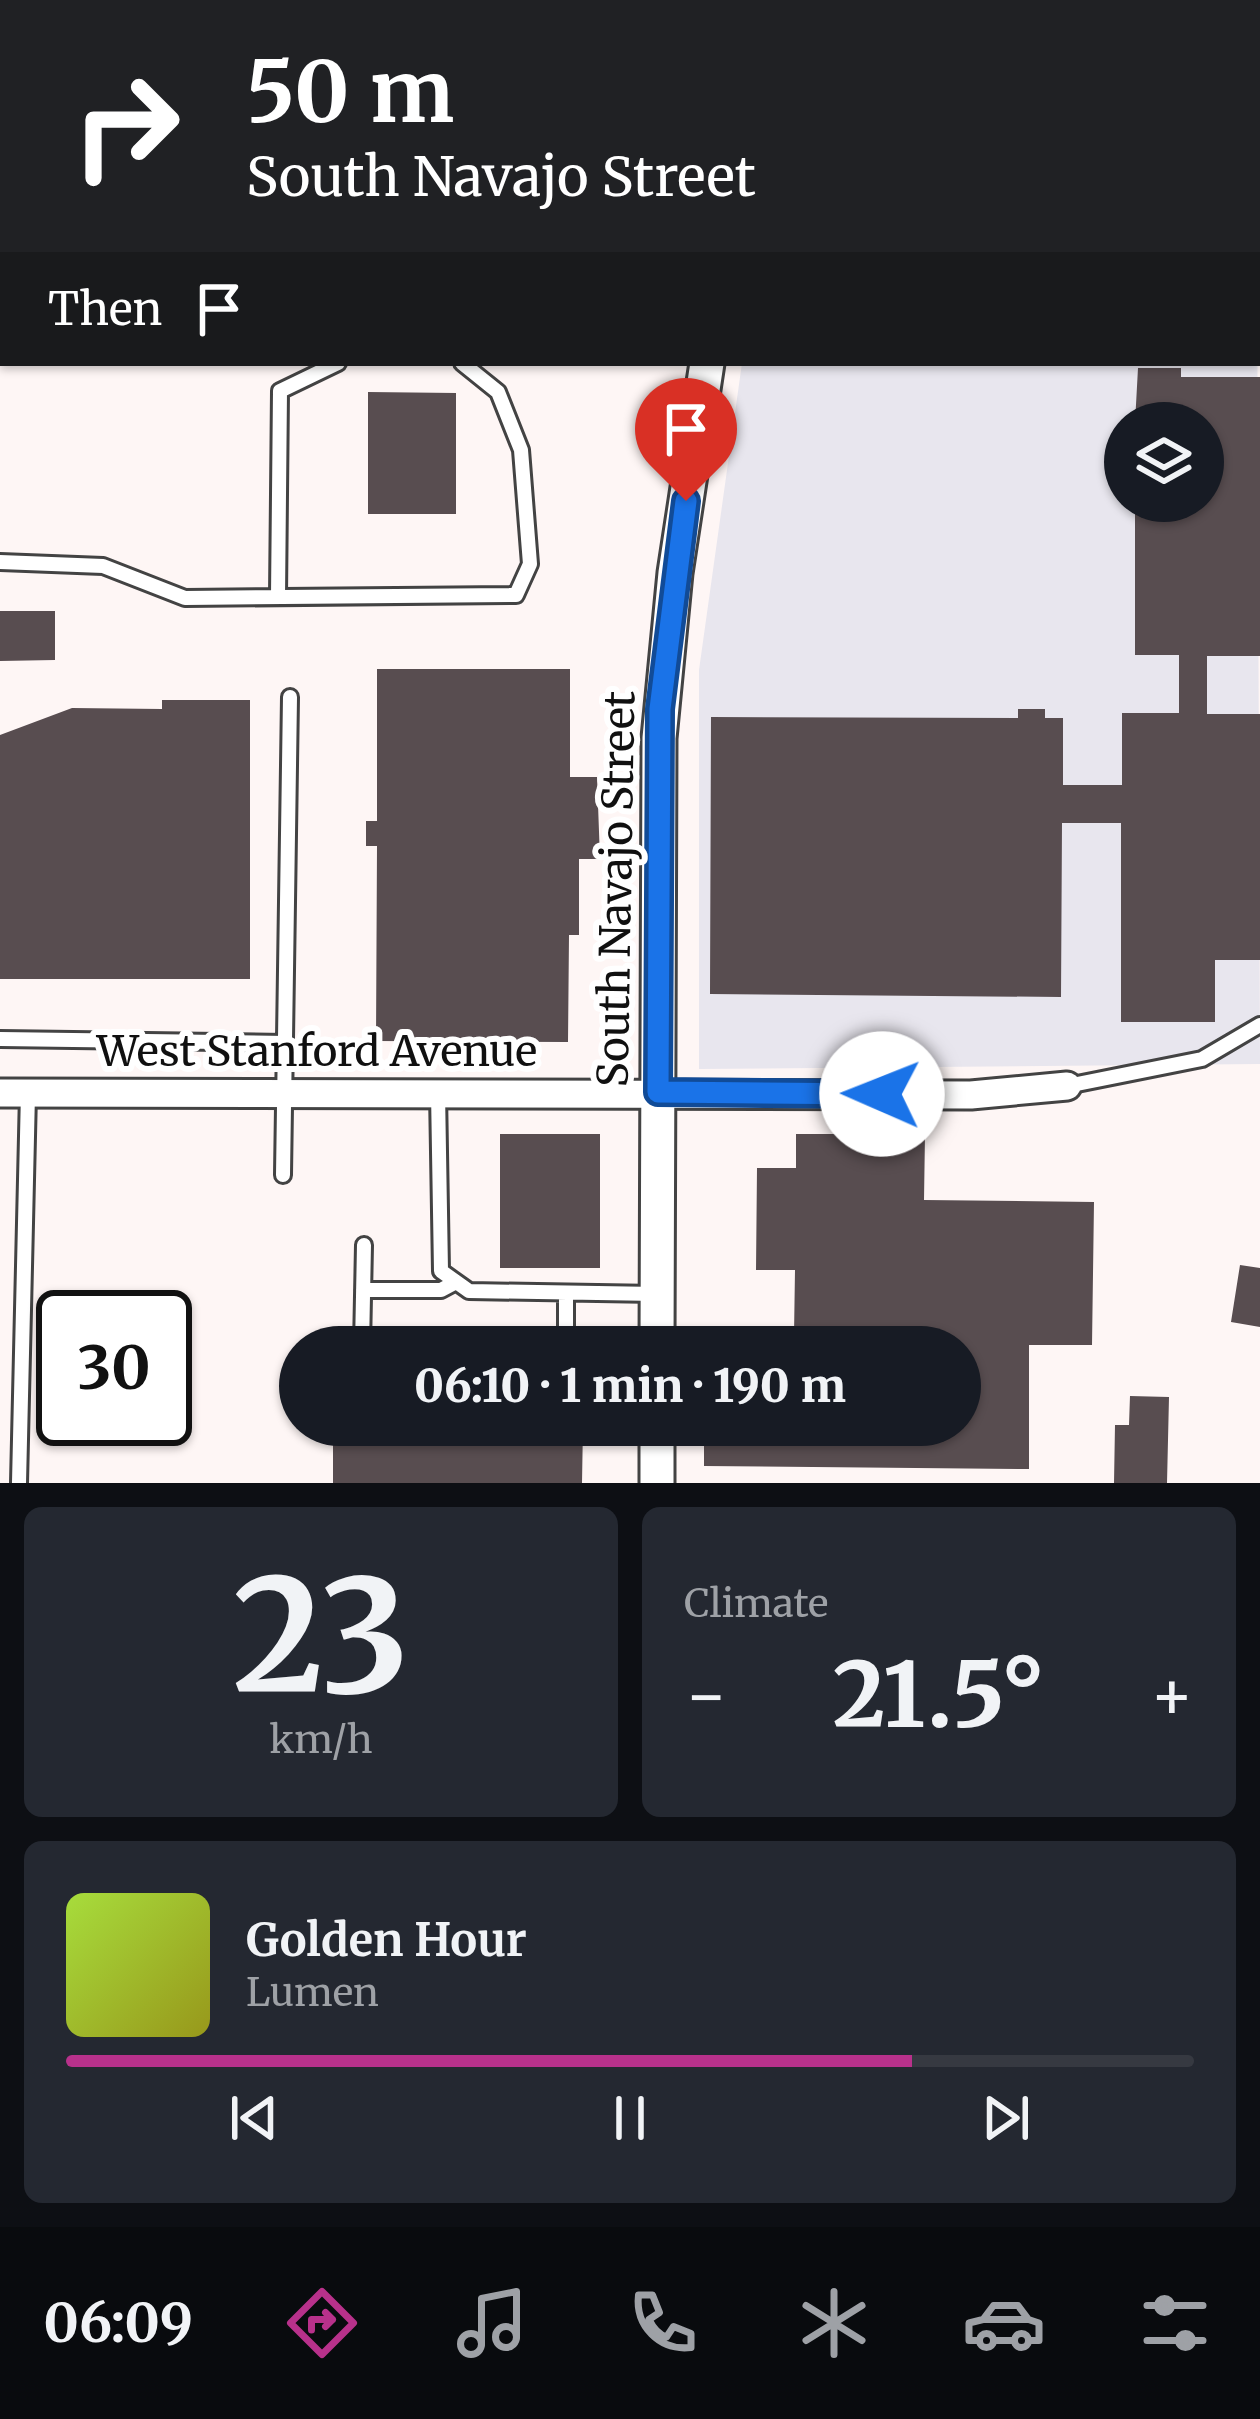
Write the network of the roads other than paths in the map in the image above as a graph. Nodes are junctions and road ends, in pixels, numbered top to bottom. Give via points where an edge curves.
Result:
1 (332, 366) edge
2 (466, 366) edge
3 (707, 366) edge
4 (0, 562) edge
5 (278, 597) junction
6 (290, 697) dead end
7 (1260, 1024) edge
8 (0, 1040) edge
9 (285, 1042) junction
10 (1066, 1086) joint
11 (438, 1092) junction
12 (658, 1092) junction
13 (14, 1093) edge
14 (284, 1093) junction
15 (283, 1175) dead end
16 (364, 1245) dead end
17 (456, 1282) junction
18 (363, 1291) junction
19 (566, 1293) junction
20 (657, 1294) junction
21 (362, 1326) edge
22 (566, 1326) edge
23 (657, 1326) edge
24 (657, 1446) edge
25 (19, 1483) edge
26 (657, 1483) edge

1 - 5 lane via 280,391
2 - 5 lane via 499,392 520,450 530,564 516,595
3 - 12 street, South Navajo Street via 662,681
4 - 5 lane via 103,566 185,598
6 - 9 lane
7 - 10 lane via 1202,1059
8 - 9 lane
9 - 14 lane
10 - 12 street, West Stanford Avenue via 971,1095
11 - 12 street, West Stanford Avenue
11 - 14 street, West Stanford Avenue
11 - 17 lane via 440,1271
12 - 20 street, South Navajo Street
13 - 14 street, West Stanford Avenue
13 - 25 lane
14 - 15 lane
16 - 18 lane
17 - 18 lane via 440,1291
17 - 19 lane via 469,1291
18 - 21 lane
19 - 20 lane
19 - 22 lane
20 - 23 street, South Navajo Street
24 - 26 street

